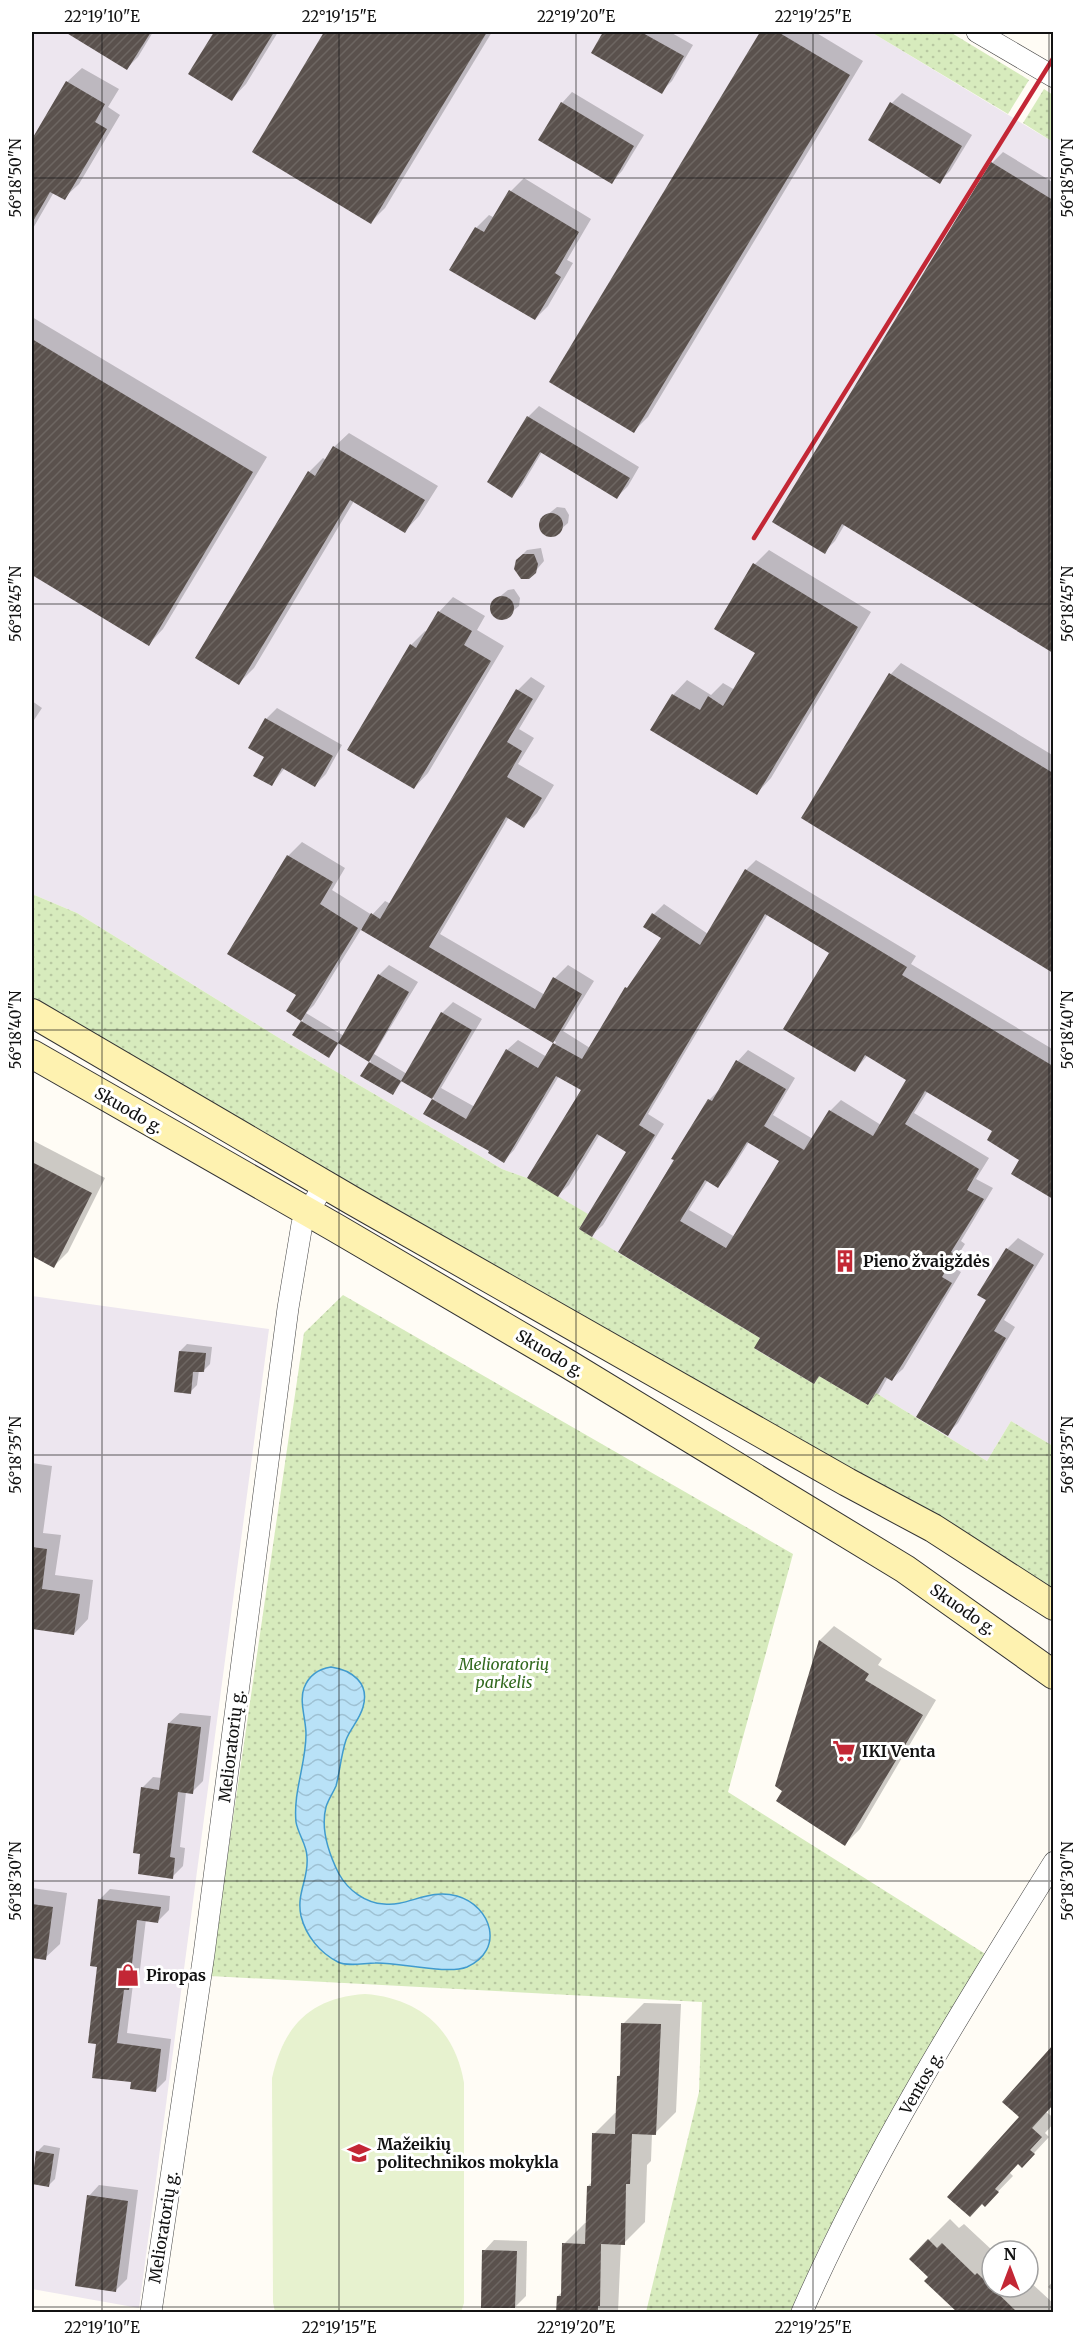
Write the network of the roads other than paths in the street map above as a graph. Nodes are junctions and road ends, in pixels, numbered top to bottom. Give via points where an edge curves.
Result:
1 (977, 32) edge
2 (1053, 77) edge
3 (32, 1013) edge
4 (32, 1054) edge
5 (324, 1184) junction
6 (309, 1212) junction
7 (1053, 1606) edge
8 (1053, 1675) edge
9 (1053, 1862) edge
10 (151, 2313) edge
11 (802, 2313) edge

1 - 2 street
3 - 5 main road, Skuodo g.
4 - 6 main road, Skuodo g.
5 - 6 street, Melioratorių g.
5 - 7 main road, Skuodo g. via 933,1528
6 - 8 main road, Skuodo g. via 905,1569
6 - 10 street, Melioratorių g. via 299,1237 288,1308 204,1954
9 - 11 street, Ventos g. via 877,2158

